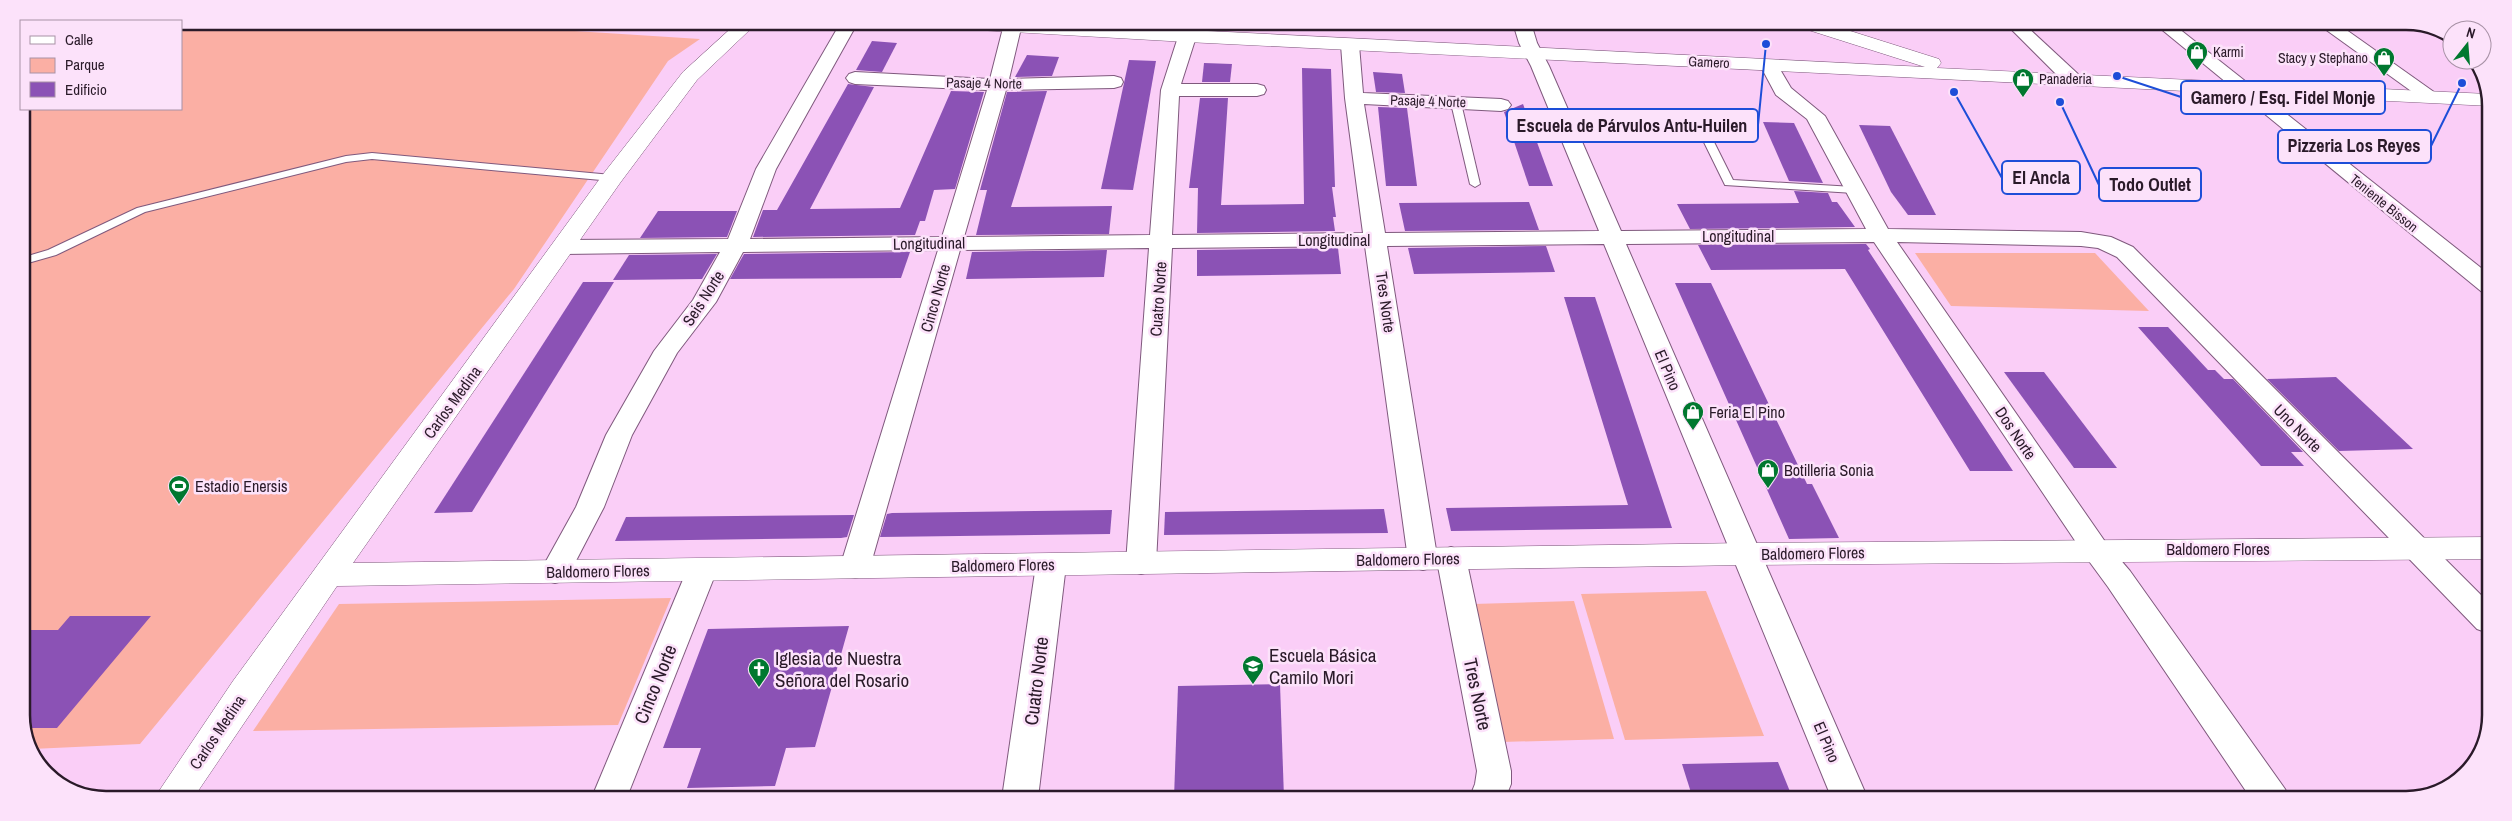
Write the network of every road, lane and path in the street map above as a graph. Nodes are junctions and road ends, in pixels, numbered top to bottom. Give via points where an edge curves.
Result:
1 (740, 30) edge
2 (845, 30) edge
3 (1012, 30) edge
4 (1095, 30) edge
5 (1525, 30) edge
6 (1827, 30) edge
7 (2020, 30) edge
8 (2169, 30) edge
9 (2335, 30) edge
10 (1187, 37) junction
11 (1350, 45) junction
12 (1533, 53) junction
13 (1769, 65) junction
14 (1951, 74) junction
15 (855, 78) dead end
16 (2072, 79) junction
17 (1114, 82) dead end
18 (998, 85) junction
19 (2241, 88) junction
20 (1170, 90) junction
21 (1257, 90) dead end
22 (2432, 97) junction
23 (1354, 98) junction
24 (2482, 100) edge
25 (1456, 102) junction
26 (1501, 104) dead end
27 (1703, 130) dead end
28 (612, 178) junction
29 (1475, 184) dead end
30 (1854, 190) junction
31 (1881, 235) junction
32 (1611, 237) junction
33 (1377, 239) junction
34 (1161, 241) junction
35 (2103, 242) joint
36 (951, 243) junction
37 (735, 245) junction
38 (564, 247) junction
39 (30, 260) edge
40 (2482, 282) edge
41 (2416, 548) junction
42 (2482, 548) edge
43 (2096, 550) junction
44 (1748, 554) junction
45 (1437, 559) junction
46 (1141, 563) junction
47 (1051, 565) junction
48 (855, 567) junction
49 (702, 570) junction
50 (555, 572) junction
51 (328, 575) junction
52 (2482, 615) edge
53 (177, 791) edge
54 (612, 791) edge
55 (1021, 791) edge
56 (1490, 791) edge
57 (1847, 791) edge
58 (2266, 791) edge

1 - 28 street, Carlos Medina via 690,76
2 - 37 street, Seis Norte via 766,169 751,213
3 - 18 street, Cinco Norte
4 - 10 street, Gamero
5 - 12 street, El Pino
6 - 14 street via 1929,62
7 - 16 street
8 - 19 street, Teniente Bisson
9 - 22 street
10 - 11 street, Gamero
10 - 20 street, Cuatro Norte
11 - 12 street, Gamero
11 - 23 street, Tres Norte
12 - 13 street, Gamero
12 - 32 street, El Pino
13 - 14 street, Gamero
13 - 30 street, Dos Norte via 1783,91 1815,116
14 - 16 street, Gamero
15 - 18 street, Pasaje 4 Norte
16 - 19 street, Gamero
17 - 18 street, Pasaje 4 Norte
18 - 36 street, Cinco Norte
19 - 22 street, Gamero
19 - 40 street, Teniente Bisson
20 - 21 street
20 - 34 street, Cuatro Norte
22 - 24 street, Gamero
23 - 25 street, Pasaje 4 Norte
23 - 33 street, Tres Norte
25 - 26 street, Pasaje 4 Norte
25 - 29 lane
27 - 30 lane via 1730,183
28 - 38 street, Carlos Medina
28 - 39 lane via 372,156 346,159 119,217 64,247
30 - 31 street, Dos Norte
31 - 32 street, Longitudinal
31 - 35 street, Longitudinal
31 - 43 street, Dos Norte
32 - 33 street, Longitudinal
32 - 44 street, El Pino
33 - 34 street, Longitudinal
33 - 45 street, Tres Norte
34 - 36 street, Longitudinal
34 - 46 street, Cuatro Norte
35 - 41 street, Uno Norte via 2124,252
36 - 37 street, Longitudinal
36 - 48 street, Cinco Norte
37 - 38 street, Longitudinal
37 - 50 street, Seis Norte via 696,314 666,351 619,435 590,507
38 - 51 street, Carlos Medina
41 - 42 street, Baldomero Flores
41 - 43 street, Baldomero Flores
41 - 52 street, Uno Norte
43 - 44 street, Baldomero Flores
43 - 58 street, Dos Norte
44 - 45 street, Baldomero Flores
44 - 57 street, El Pino
45 - 46 street, Baldomero Flores
45 - 56 street, Tres Norte via 1494,771
46 - 47 street, Baldomero Flores
47 - 48 street, Baldomero Flores
47 - 55 street, Cuatro Norte
48 - 49 street, Baldomero Flores
49 - 50 street, Baldomero Flores
49 - 54 street, Cinco Norte
50 - 51 street, Baldomero Flores
51 - 53 street, Carlos Medina

